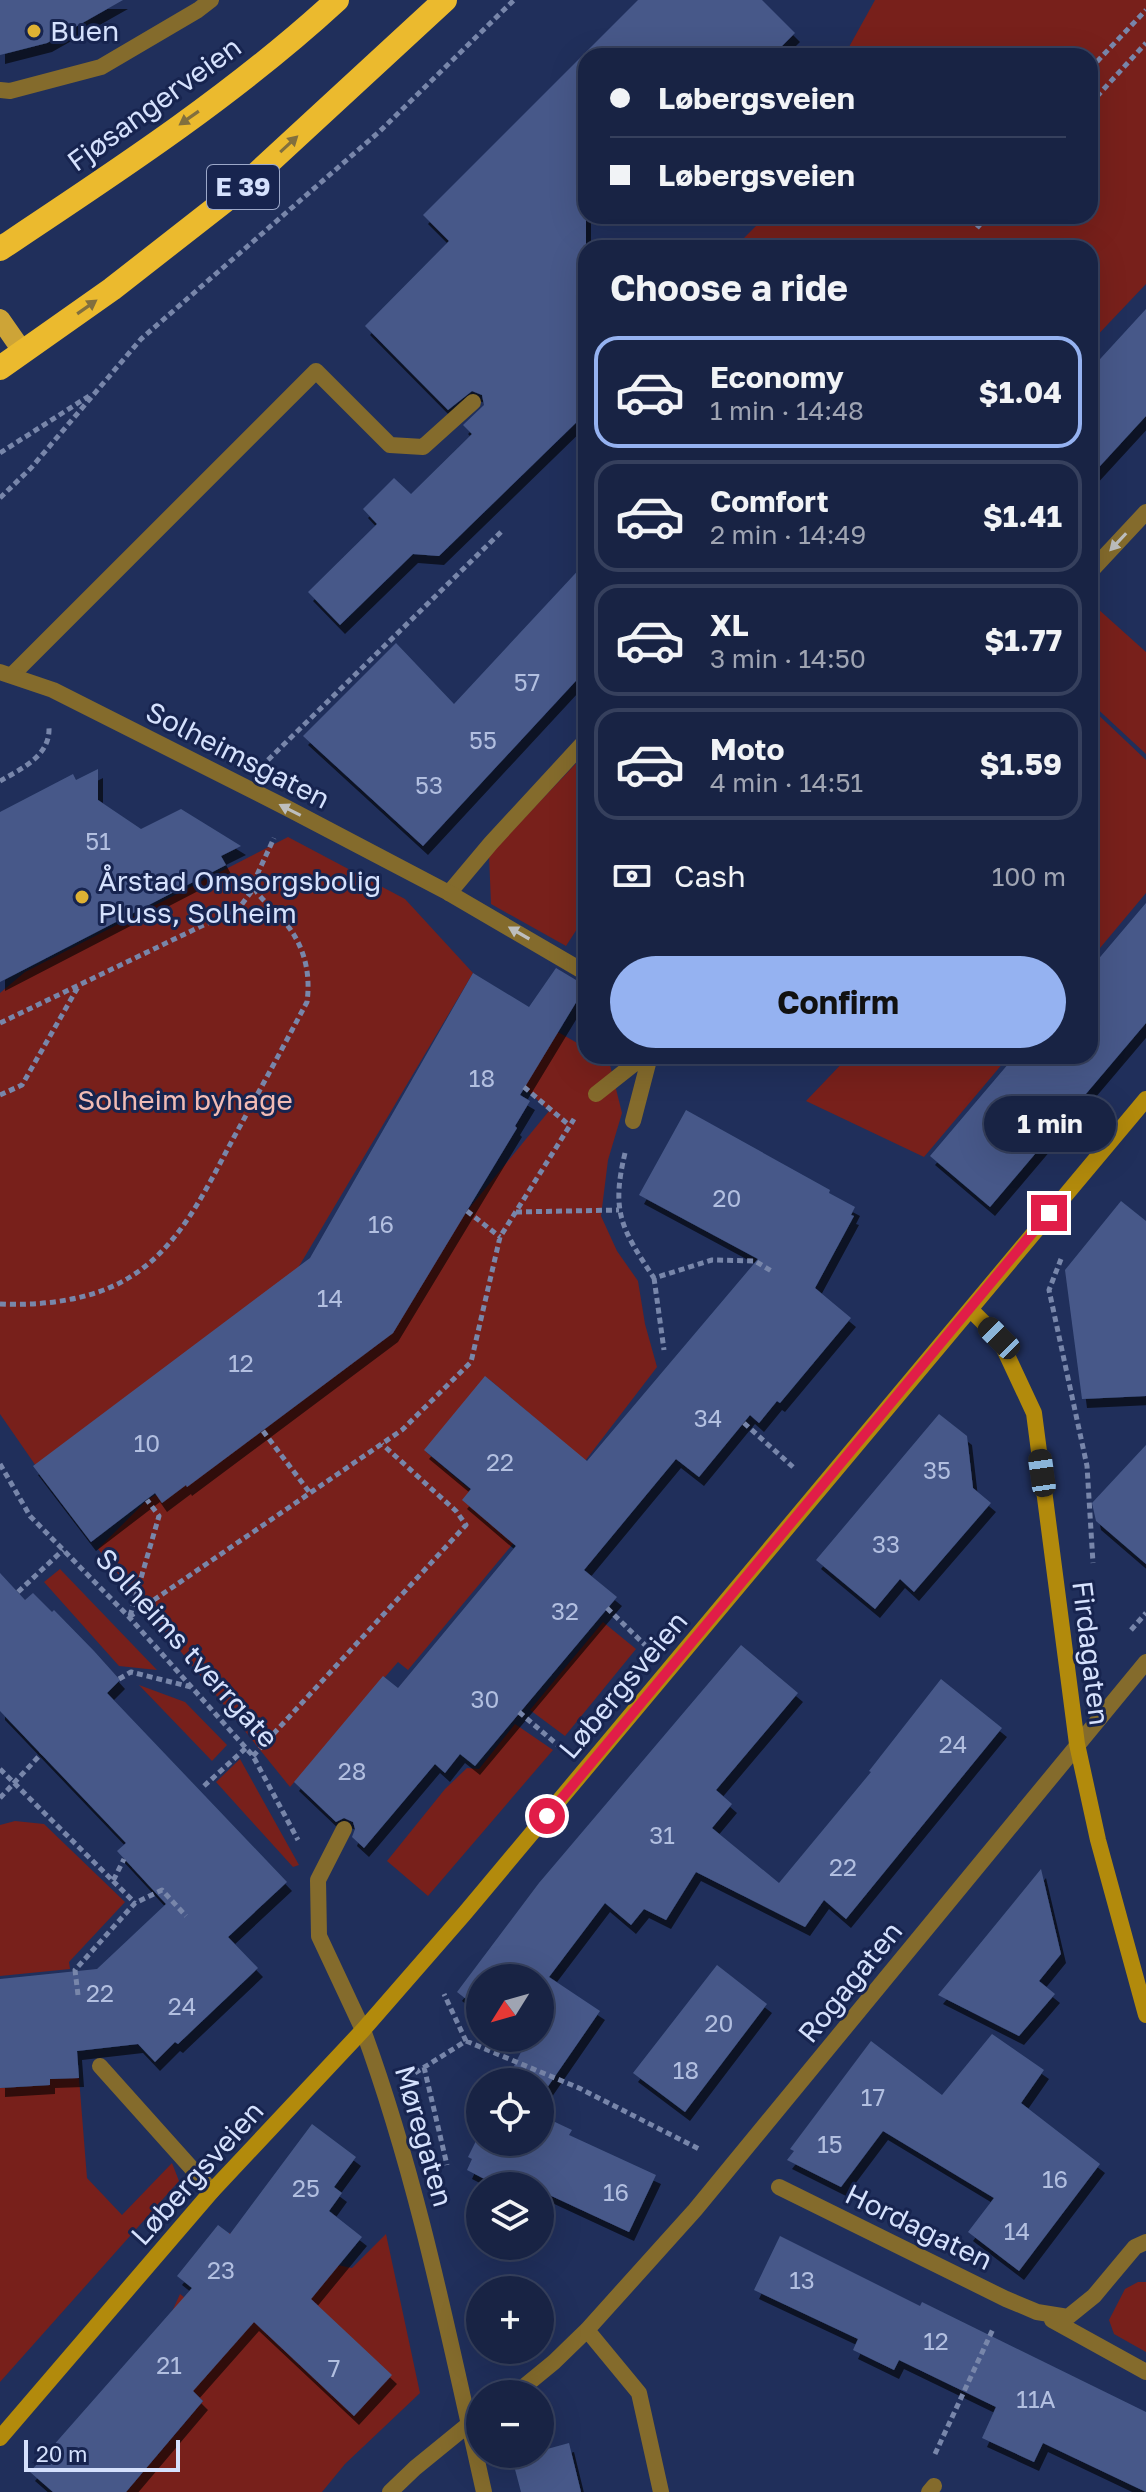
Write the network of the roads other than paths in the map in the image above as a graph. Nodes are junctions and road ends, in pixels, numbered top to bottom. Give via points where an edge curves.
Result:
1 (211, 0) edge
2 (337, 0) edge
3 (445, 0) edge
4 (0, 90) edge
5 (0, 249) edge
6 (0, 319) edge
7 (23, 352) junction
8 (0, 368) edge
9 (473, 402) dead end
10 (1146, 512) edge
11 (1098, 563) edge
12 (6, 673) edge
13 (578, 749) edge
14 (449, 893) junction
15 (578, 968) edge
16 (634, 1064) edge
17 (648, 1064) edge
18 (596, 1094) dead end
19 (1146, 1099) edge
20 (633, 1121) road end
21 (971, 1310) junction
22 (1146, 1662) edge
23 (1077, 1744) junction
24 (344, 1829) dead end
25 (1146, 2015) edge
26 (363, 2030) junction
27 (100, 2066) dead end
28 (779, 2187) dead end
29 (212, 2191) junction
30 (1146, 2242) edge
31 (1037, 2312) junction
32 (587, 2330) junction
33 (1146, 2372) edge
34 (532, 2380) edge
35 (466, 2385) edge
36 (466, 2426) edge
37 (0, 2438) edge
38 (481, 2468) edge
39 (483, 2490) edge
40 (390, 2492) edge
41 (661, 2492) edge

1 - 4 street via 101,67
2 -> 5 highway, Fjøsangerveien via 195,114
7 -> 3 highway, E 39 via 240,189
6 - 7 main road
7 - 8 highway, E 39
9 - 12 street via 423,447 390,445 316,371
10 -> 11 street
14 -> 12 street, Solheimsgaten via 53,690
13 - 14 street
15 -> 14 street, Solheimsgaten
16 - 18 street
17 - 20 street
19 - 21 street, Løbergsveien
21 - 23 street, Firdagaten via 999,1338 1034,1413
21 - 26 street, Løbergsveien
22 - 23 street, Rogagaten
23 - 25 street, Firdagaten
23 - 32 street, Rogagaten via 777,2113
24 - 26 street via 318,1880 319,1936
26 - 29 street, Løbergsveien
26 - 35 street, Møregaten via 385,2089
27 - 29 street
28 - 31 street, Hordagaten
29 - 37 street, Løbergsveien
30 - 31 street, Hordagaten via 1135,2247 1094,2296 1068,2317
31 - 33 street, Hordagaten
32 - 34 street, Rogagaten
32 - 41 street via 639,2393
36 - 40 street
38 - 39 street, Møregaten

